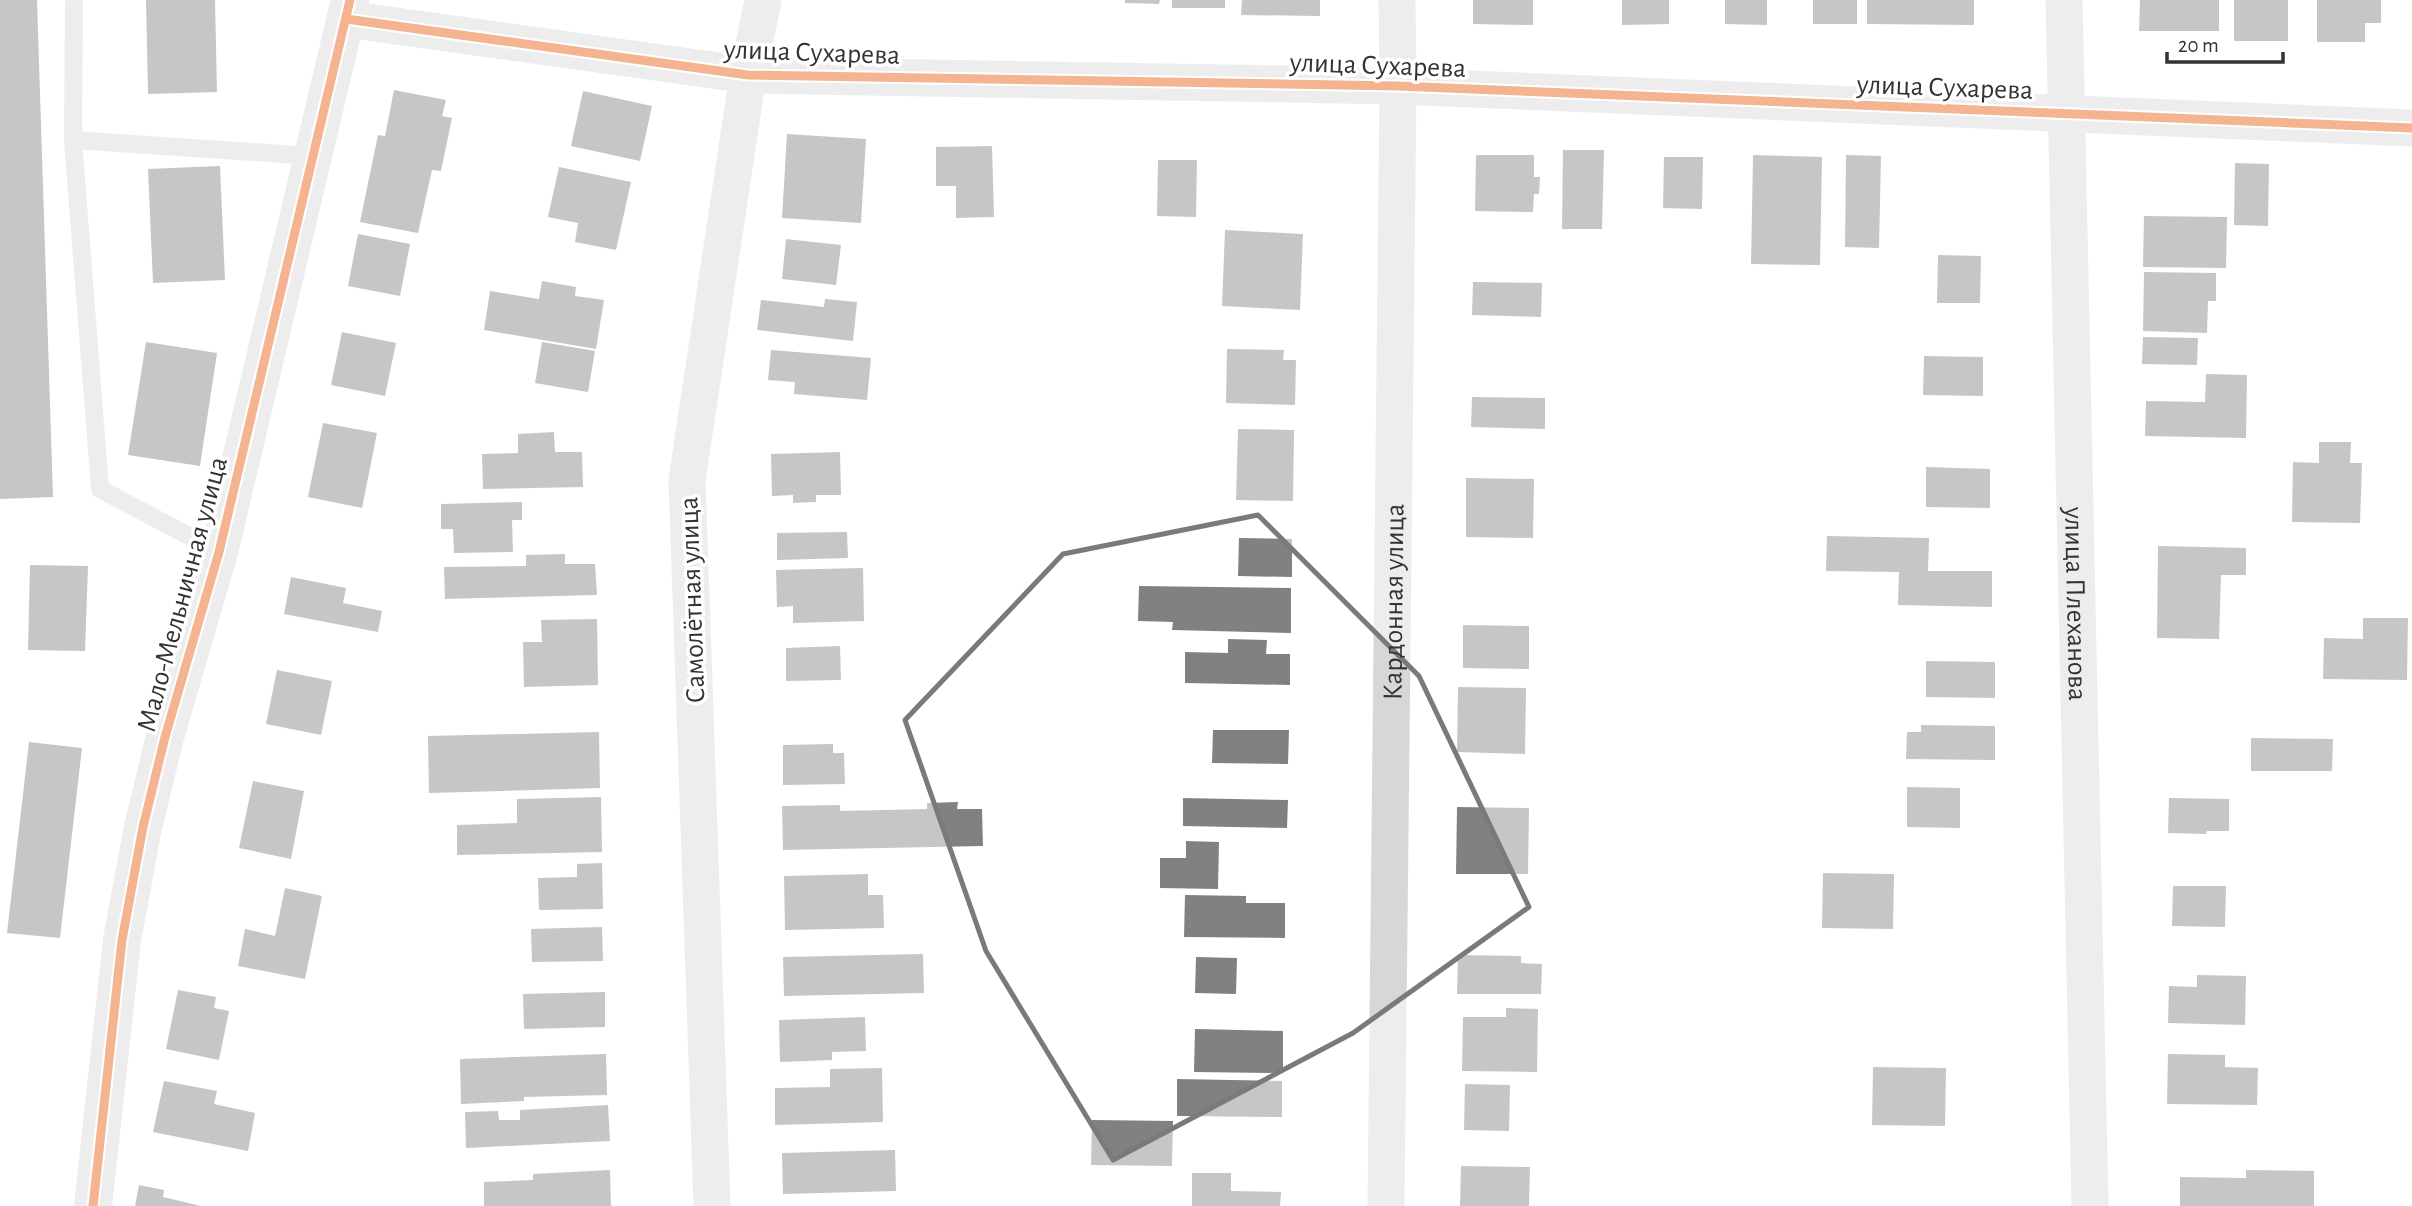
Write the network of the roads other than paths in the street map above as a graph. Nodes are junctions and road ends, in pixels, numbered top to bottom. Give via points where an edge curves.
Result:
1 (74, 0) edge
2 (763, 0) edge
3 (1397, 0) edge
4 (2064, 0) edge
5 (348, 9) edge
6 (748, 75) junction
7 (1398, 86) junction
8 (2065, 114) junction
9 (2412, 128) edge
10 (73, 140) junction
11 (313, 156) junction
12 (219, 552) junction
13 (93, 1206) edge
14 (712, 1206) edge
15 (1386, 1206) edge
16 (2090, 1206) edge

1 - 10 lane
2 - 6 street, Самолётная улица
3 - 7 street, Кардонная улица
4 - 8 street, улица Плеханова
5 - 6 street, улица Сухарева
5 - 11 street, Мало-Мельничная улица
6 - 7 street, улица Сухарева
6 - 14 street, Самолётная улица via 687,480
7 - 8 street, улица Сухарева
7 - 15 street, Кардонная улица
8 - 9 street, улица Сухарева
8 - 16 street, улица Плеханова
10 - 11 lane
10 - 12 lane via 100,489
11 - 12 street, Мало-Мельничная улица
12 - 13 street, Мало-Мельничная улица via 143,827 122,940

